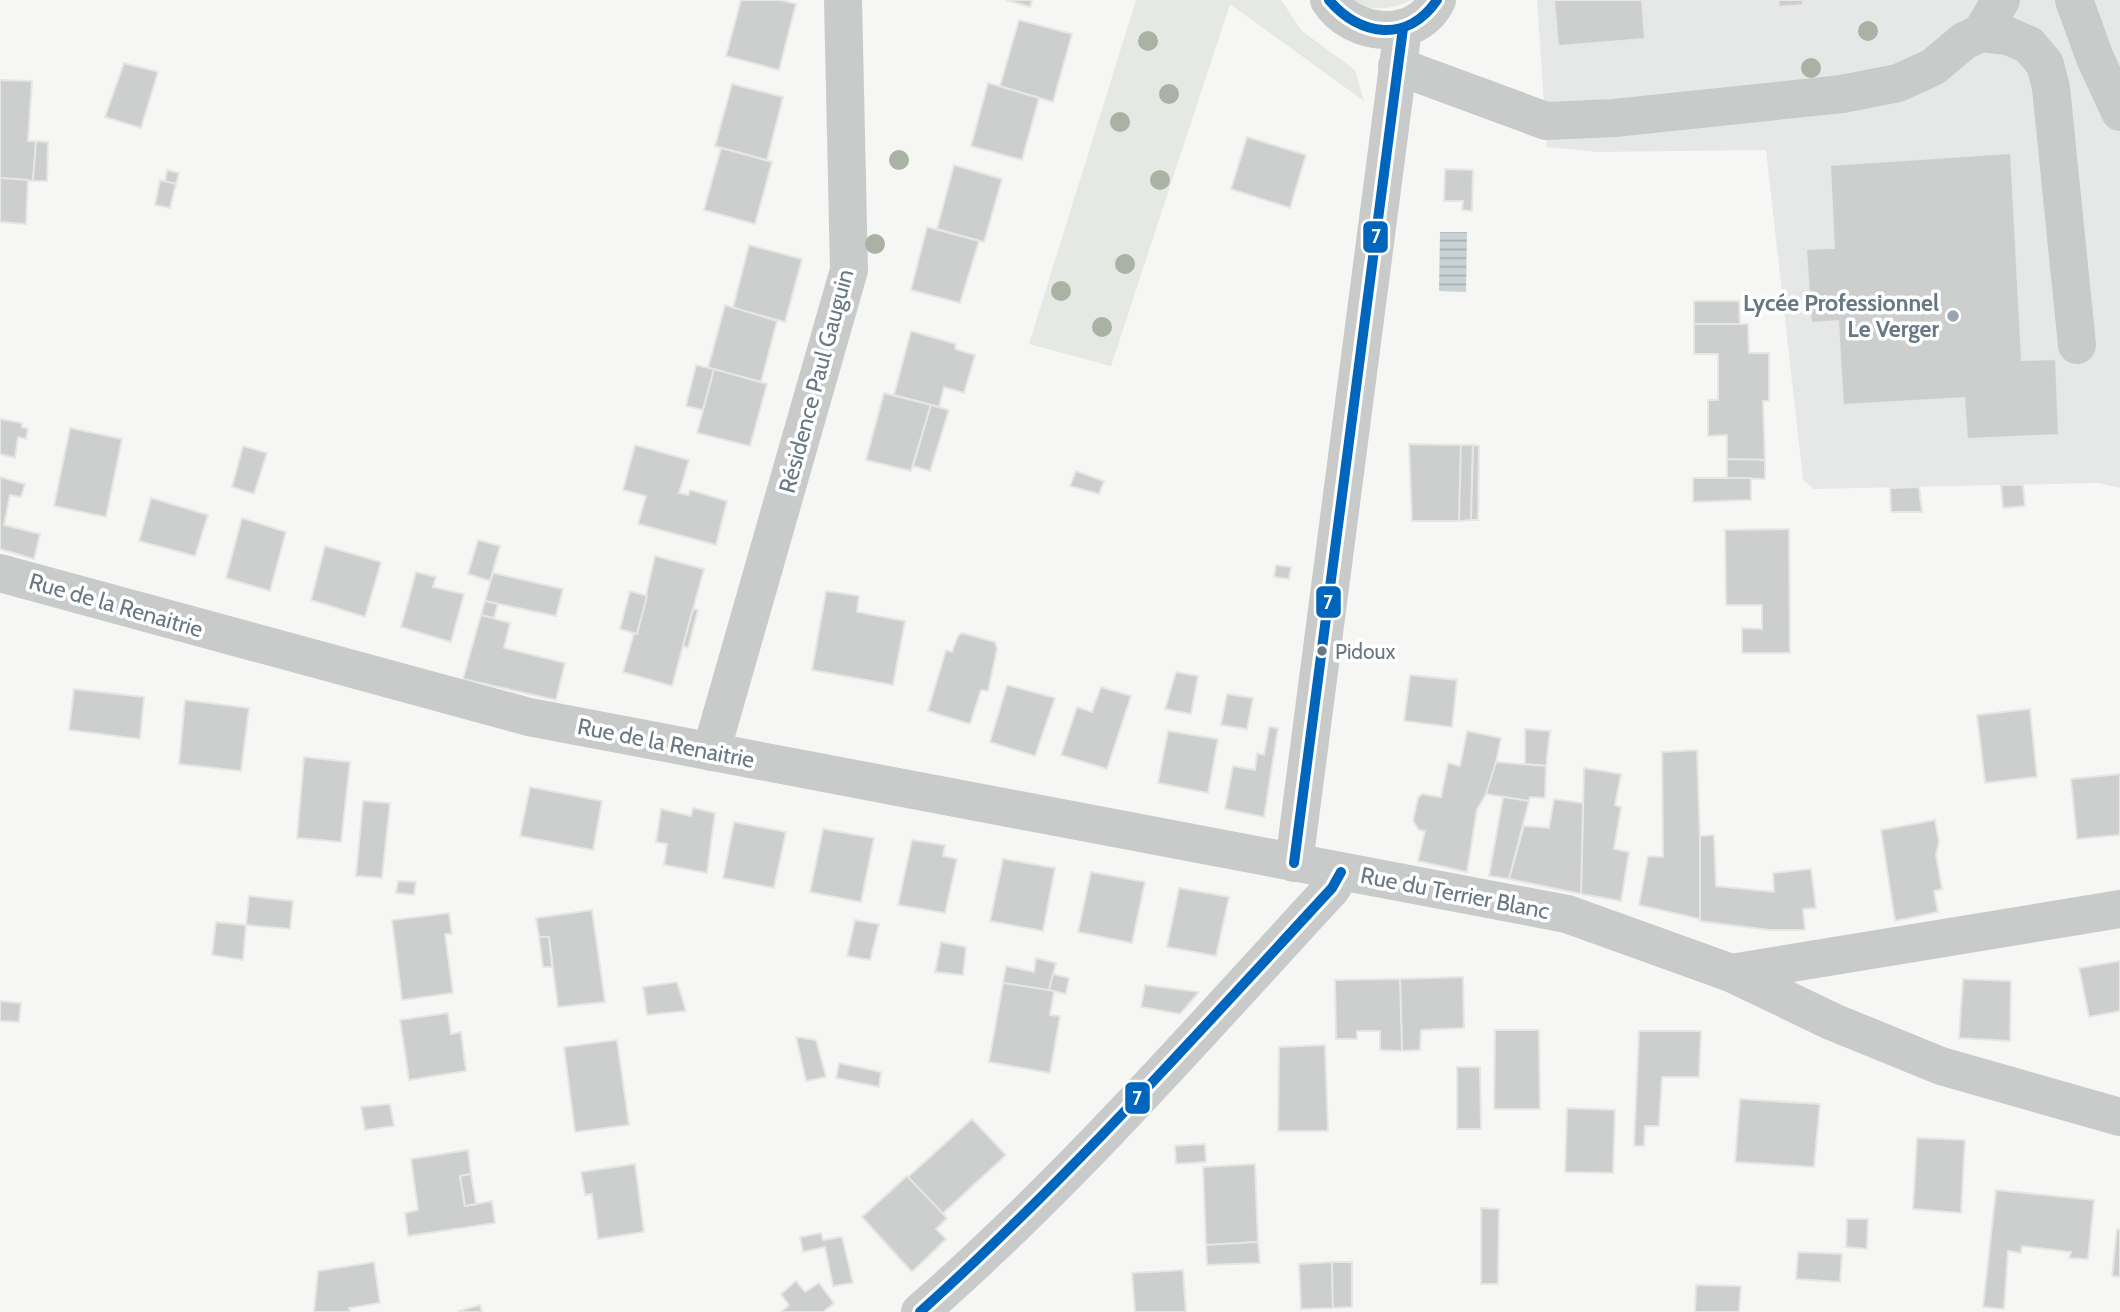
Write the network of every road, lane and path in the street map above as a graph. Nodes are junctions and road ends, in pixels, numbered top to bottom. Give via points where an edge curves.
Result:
1 (843, 0) edge
2 (1329, 0) edge
3 (1437, 0) edge
4 (2001, 0) edge
5 (2074, 0) edge
6 (1404, 28) junction
7 (1980, 33) junction
8 (1397, 66) junction
9 (2120, 112) edge
10 (2077, 345) dead end
11 (0, 573) edge
12 (711, 752) junction
13 (1294, 863) junction
14 (1341, 872) junction
15 (2120, 909) edge
16 (1731, 973) junction
17 (2120, 1116) edge
18 (920, 1312) edge

1 - 12 street, Résidence Paul Gauguin via 849,270
2 - 6 street via 1343,18 1357,26
3 - 6 street via 1420,22
4 - 7 street
5 - 9 street
6 - 8 street
7 - 8 street via 1933,67 1898,83 1842,94 1614,118 1546,121
7 - 10 street via 2008,36 2029,45 2045,64
8 - 13 street
11 - 12 street, Rue de la Renaitrie via 529,717
12 - 13 street, Rue de la Renaitrie
13 - 14 street, Rue de la Renaitrie
14 - 16 street, Rue du Terrier Blanc via 1567,914
14 - 18 street, Rue du Terrier Blanc via 1332,888 1061,1182
15 - 16 street, Rue du Terrier Blanc
16 - 17 street via 1833,1022 1941,1066

